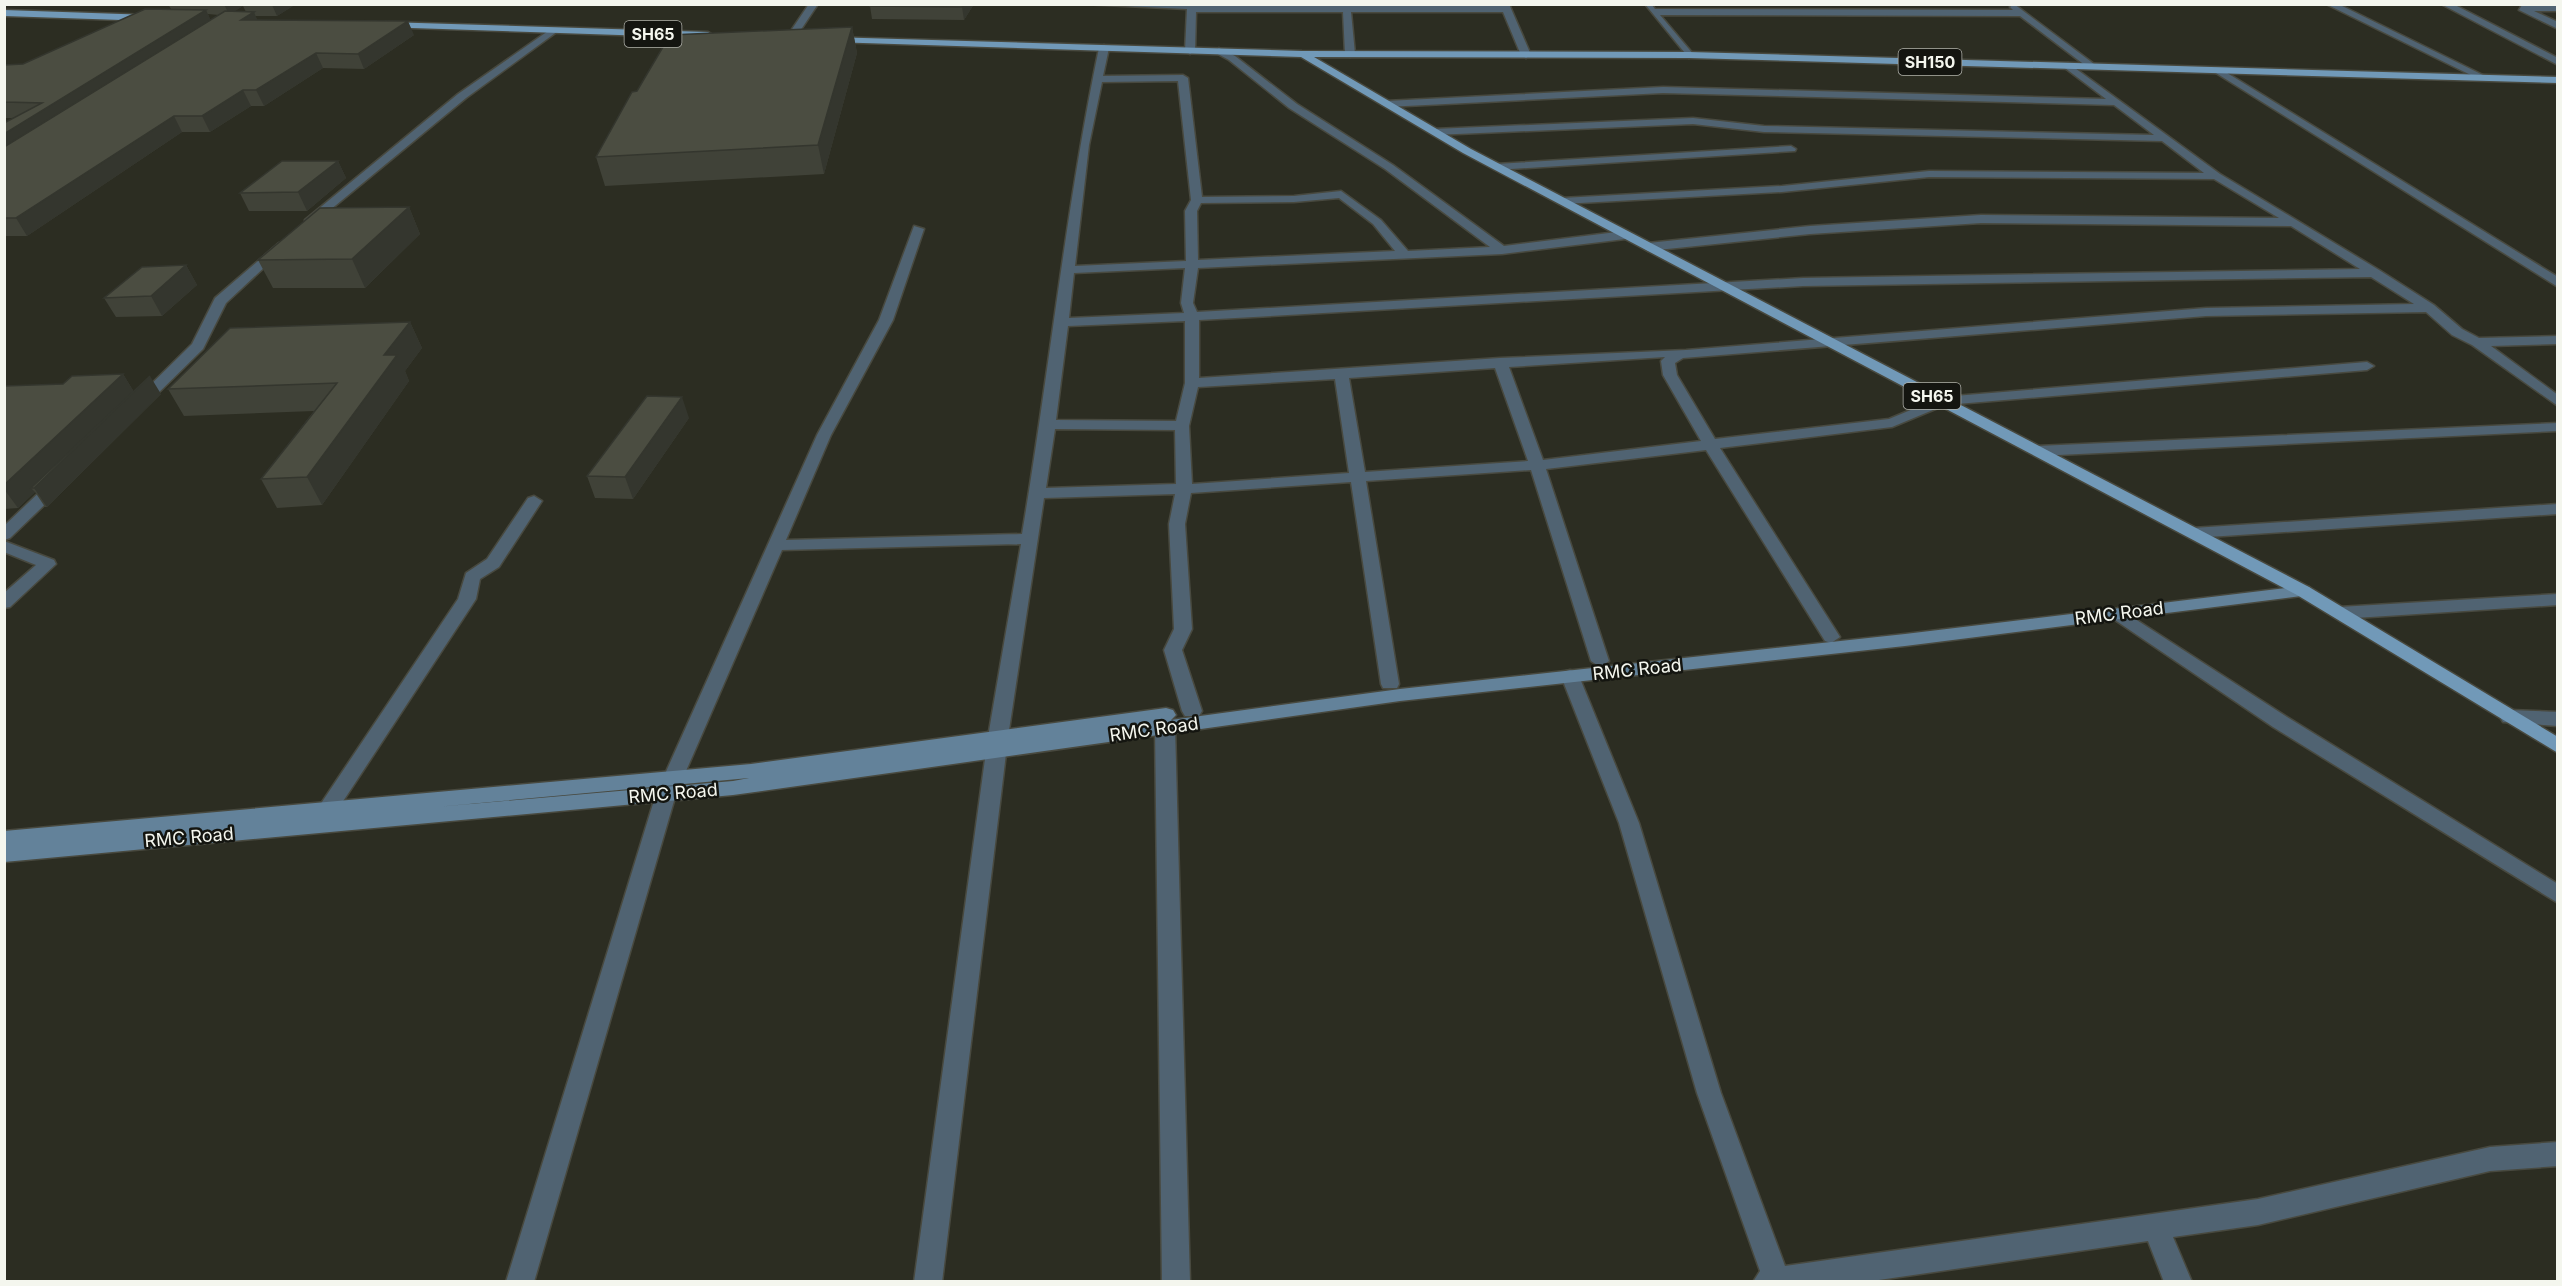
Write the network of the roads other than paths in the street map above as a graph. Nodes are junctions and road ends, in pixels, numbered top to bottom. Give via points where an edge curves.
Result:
1 (814, 4) edge
2 (1087, 4) edge
3 (2010, 4) edge
4 (2330, 4) edge
5 (2445, 4) edge
6 (1192, 7) edge
7 (1505, 7) edge
8 (1649, 8) edge
9 (2558, 8) edge
10 (1347, 10) junction
11 (4, 13) edge
12 (2022, 13) junction
13 (164, 18) edge
14 (376, 25) edge
15 (2558, 26) edge
16 (554, 31) junction
17 (720, 36) edge
18 (779, 38) edge
19 (791, 38) junction
20 (803, 38) edge
21 (826, 39) edge
22 (1104, 48) junction
23 (1190, 51) junction
24 (1219, 51) junction
25 (1302, 54) junction
26 (1350, 54) junction
27 (1526, 55) junction
28 (1689, 55) junction
29 (2558, 62) edge
30 (2068, 66) junction
31 (2093, 67) junction
32 (2219, 70) junction
33 (2484, 78) junction
34 (1096, 79) junction
35 (2558, 80) edge
36 (2116, 102) junction
37 (1386, 104) junction
38 (1434, 132) junction
39 (2165, 138) junction
40 (1791, 149) dead end
41 (1496, 166) junction
42 (2216, 176) junction
43 (1197, 200) junction
44 (1562, 201) junction
45 (2294, 222) junction
46 (918, 229) dead end
47 (1626, 235) junction
48 (1648, 247) junction
49 (1502, 250) junction
50 (1404, 254) junction
51 (1192, 266) junction
52 (1068, 270) junction
53 (2376, 273) junction
54 (2558, 283) edge
55 (1721, 285) junction
56 (2429, 308) junction
57 (1192, 318) junction
58 (1062, 322) junction
59 (2558, 340) edge
60 (1827, 341) junction
61 (2476, 342) junction
62 (1700, 351) junction
63 (1500, 362) junction
64 (2367, 366) dead end
65 (1342, 376) junction
66 (1192, 383) junction
67 (1942, 401) junction
68 (2558, 402) edge
69 (131, 412) edge
70 (1048, 424) junction
71 (1182, 426) junction
72 (2558, 427) edge
73 (1711, 446) junction
74 (2037, 451) junction
75 (1537, 465) junction
76 (63, 477) edge
77 (1360, 478) junction
78 (1184, 489) junction
79 (1036, 493) junction
80 (534, 501) dead end
81 (2558, 509) edge
82 (2193, 533) junction
83 (4, 535) edge
84 (1029, 539) junction
85 (777, 545) junction
86 (4, 546) edge
87 (2297, 588) junction
88 (2558, 600) edge
89 (4, 603) edge
90 (2339, 613) junction
91 (2118, 614) junction
92 (1832, 637) junction
93 (1600, 661) junction
94 (1570, 676) junction
95 (1390, 684) junction
96 (1192, 711) junction
97 (2510, 717) junction
98 (2558, 719) edge
99 (1165, 727) junction
100 (997, 744) junction
101 (2558, 746) edge
102 (670, 786) junction
103 (327, 810) junction
104 (4, 839) edge
105 (4, 854) edge
106 (2558, 895) edge
107 (2558, 1154) edge
108 (2156, 1227) junction
109 (520, 1281) edge
110 (928, 1281) edge
111 (1176, 1281) edge
112 (1772, 1281) edge
113 (2178, 1281) edge

1 - 19 street
2 - 6 street
3 - 12 street
4 - 33 street
5 - 29 street
6 - 10 street
6 - 23 street
7 - 10 street
7 - 27 street
8 - 12 street
8 - 28 street
9 - 15 street via 2522,8
10 - 26 street
11 - 13 main road
12 - 31 street
14 - 16 main road, SH65
16 - 17 main road, SH65
16 - 69 street via 462,96 220,301 198,346
18 - 19 main road
19 - 20 main road
21 - 22 main road, SH65
22 - 23 main road, SH65
22 - 34 street
23 - 24 main road, SH65
24 - 25 main road, SH65
24 - 49 street
25 - 26 main road, SH150
25 - 37 main road, SH65
26 - 27 main road, SH150
27 - 28 main road, SH150
28 - 30 main road, SH150
30 - 31 main road, SH150
30 - 36 street
31 - 32 main road, SH150
32 - 33 main road, SH150
32 - 54 street
33 - 35 main road, SH150
34 - 43 street via 1183,78
34 - 52 street
36 - 37 street via 1663,90
36 - 39 street
37 - 38 main road, SH65
38 - 39 street via 1693,121 1764,129
38 - 41 main road, SH65
39 - 42 street
40 - 41 street
41 - 44 main road, SH65
42 - 44 street via 1929,174 1782,189
42 - 45 street
43 - 50 street via 1294,199 1341,194 1377,222
43 - 51 street via 1191,211
44 - 47 main road, SH65
45 - 48 street via 1981,219 1810,230
45 - 53 street
46 - 85 street via 886,320 824,435
47 - 48 main road, SH65
47 - 49 street
48 - 55 main road, SH65
49 - 50 street
50 - 51 street
51 - 52 street
51 - 57 street via 1187,303
52 - 58 street
53 - 55 street
53 - 56 street
55 - 57 street
55 - 60 main road, SH65
56 - 60 street via 2206,312
56 - 61 street via 2457,332
57 - 58 street
57 - 66 street
58 - 70 street
59 - 61 street
60 - 62 street
60 - 67 main road, SH65
61 - 68 street
62 - 63 street
62 - 73 street via 1668,361 1670,375
63 - 65 street
63 - 75 street
64 - 67 street
65 - 66 street
65 - 77 street
66 - 71 street
67 - 73 street via 1892,423
67 - 74 main road, SH65
70 - 71 street
70 - 79 street
71 - 78 street
72 - 74 street
73 - 75 street
73 - 92 street
74 - 82 main road, SH65
75 - 77 street
75 - 93 street
76 - 83 street
77 - 78 street
77 - 95 street
78 - 79 street
78 - 96 street via 1177,524 1184,629 1173,650
79 - 84 street
80 - 103 street via 493,563 472,577 467,599
81 - 82 street
82 - 87 main road, SH65
84 - 85 street
84 - 100 street
85 - 102 street
86 - 89 street via 48,564
87 - 90 main road, SH65
87 - 91 street, RMC Road
87 - 92 street, RMC Road
88 - 90 street
90 - 97 main road, SH65
91 - 94 street, RMC Road
91 - 106 street via 2280,722
92 - 93 street, RMC Road
93 - 95 street, RMC Road
94 - 99 street, RMC Road
94 - 112 street via 1629,823 1709,1093
95 - 96 street, RMC Road
96 - 100 street, RMC Road
97 - 98 street
97 - 101 main road, SH65
99 - 100 street, RMC Road
99 - 111 street
100 - 102 street, RMC Road via 733,788
100 - 110 street
102 - 103 street, RMC Road
102 - 105 street, RMC Road
102 - 109 street
103 - 104 street, RMC Road
107 - 108 street via 2490,1159 2258,1212
108 - 112 street
108 - 113 street

